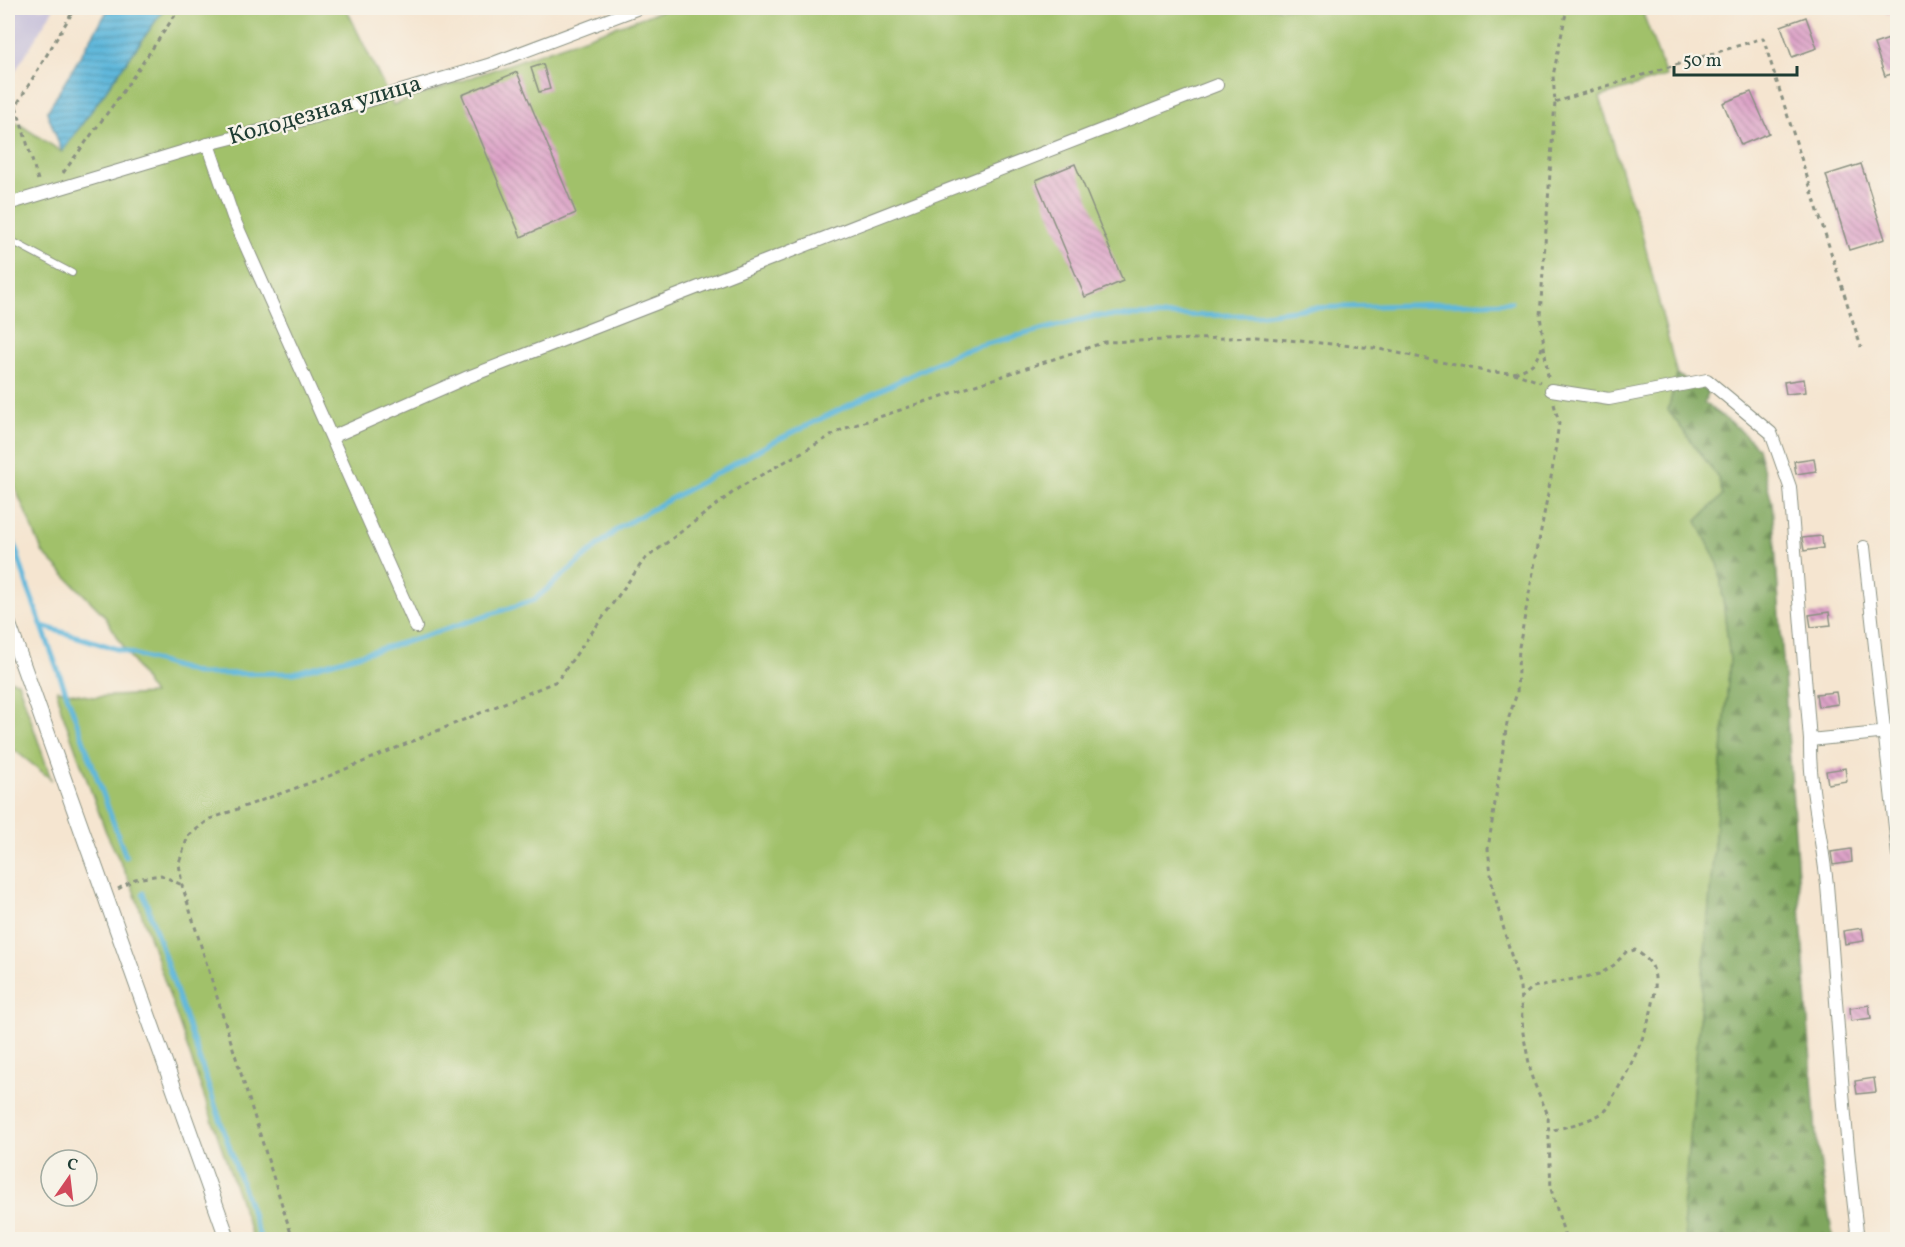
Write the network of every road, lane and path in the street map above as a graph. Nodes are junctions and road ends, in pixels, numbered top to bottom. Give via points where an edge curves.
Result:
1 (75, 8) edge
2 (180, 8) edge
3 (639, 8) edge
4 (1567, 8) edge
5 (1217, 85) dead end
6 (1555, 102) junction
7 (208, 144) junction
8 (60, 177) dead end
9 (42, 194) junction
10 (8, 204) edge
11 (8, 239) edge
12 (72, 273) dead end
13 (1543, 342) junction
14 (1861, 346) dead end
15 (1514, 373) junction
16 (1551, 390) junction
17 (333, 437) junction
18 (1864, 547) dead end
19 (8, 623) edge
20 (416, 627) dead end
21 (1898, 730) edge
22 (1883, 732) junction
23 (1810, 740) junction
24 (1898, 855) edge
25 (182, 885) junction
26 (105, 896) junction
27 (1521, 999) junction
28 (1549, 1131) junction
29 (228, 1239) edge
30 (293, 1239) edge
31 (1566, 1239) edge
32 (1858, 1239) edge

1 - 9 path via 16,106
2 - 8 path
3 - 7 street, Колодезная улица via 488,65
4 - 6 path via 1553,76
5 - 17 street via 468,377
6 - 13 path via 1540,315
6 - 14 path via 1763,38
7 - 9 street, Колодезная улица
7 - 17 street via 233,217
9 - 10 street, Колодезная улица
11 - 12 lane
13 - 15 path via 1536,362
13 - 16 path
15 - 16 path
15 - 25 path via 1489,372 1374,348 1256,337 1105,342 843,429 740,487 644,560 557,681 329,776 210,819 188,837 179,863
16 - 23 street via 1609,399 1707,380 1771,433 1790,486
16 - 27 path via 1559,423 1488,849 1493,890
17 - 20 street
18 - 22 street
19 - 26 street
21 - 22 street
22 - 23 street
22 - 24 street
23 - 32 street
25 - 26 path via 161,875 135,879
25 - 30 path
26 - 29 street
27 - 28 path via 1532,1078 1548,1115
27 - 28 path via 1533,987 1600,974 1626,952 1635,950 1653,967 1655,986 1647,1028 1605,1111 1575,1125
28 - 31 path via 1551,1189

